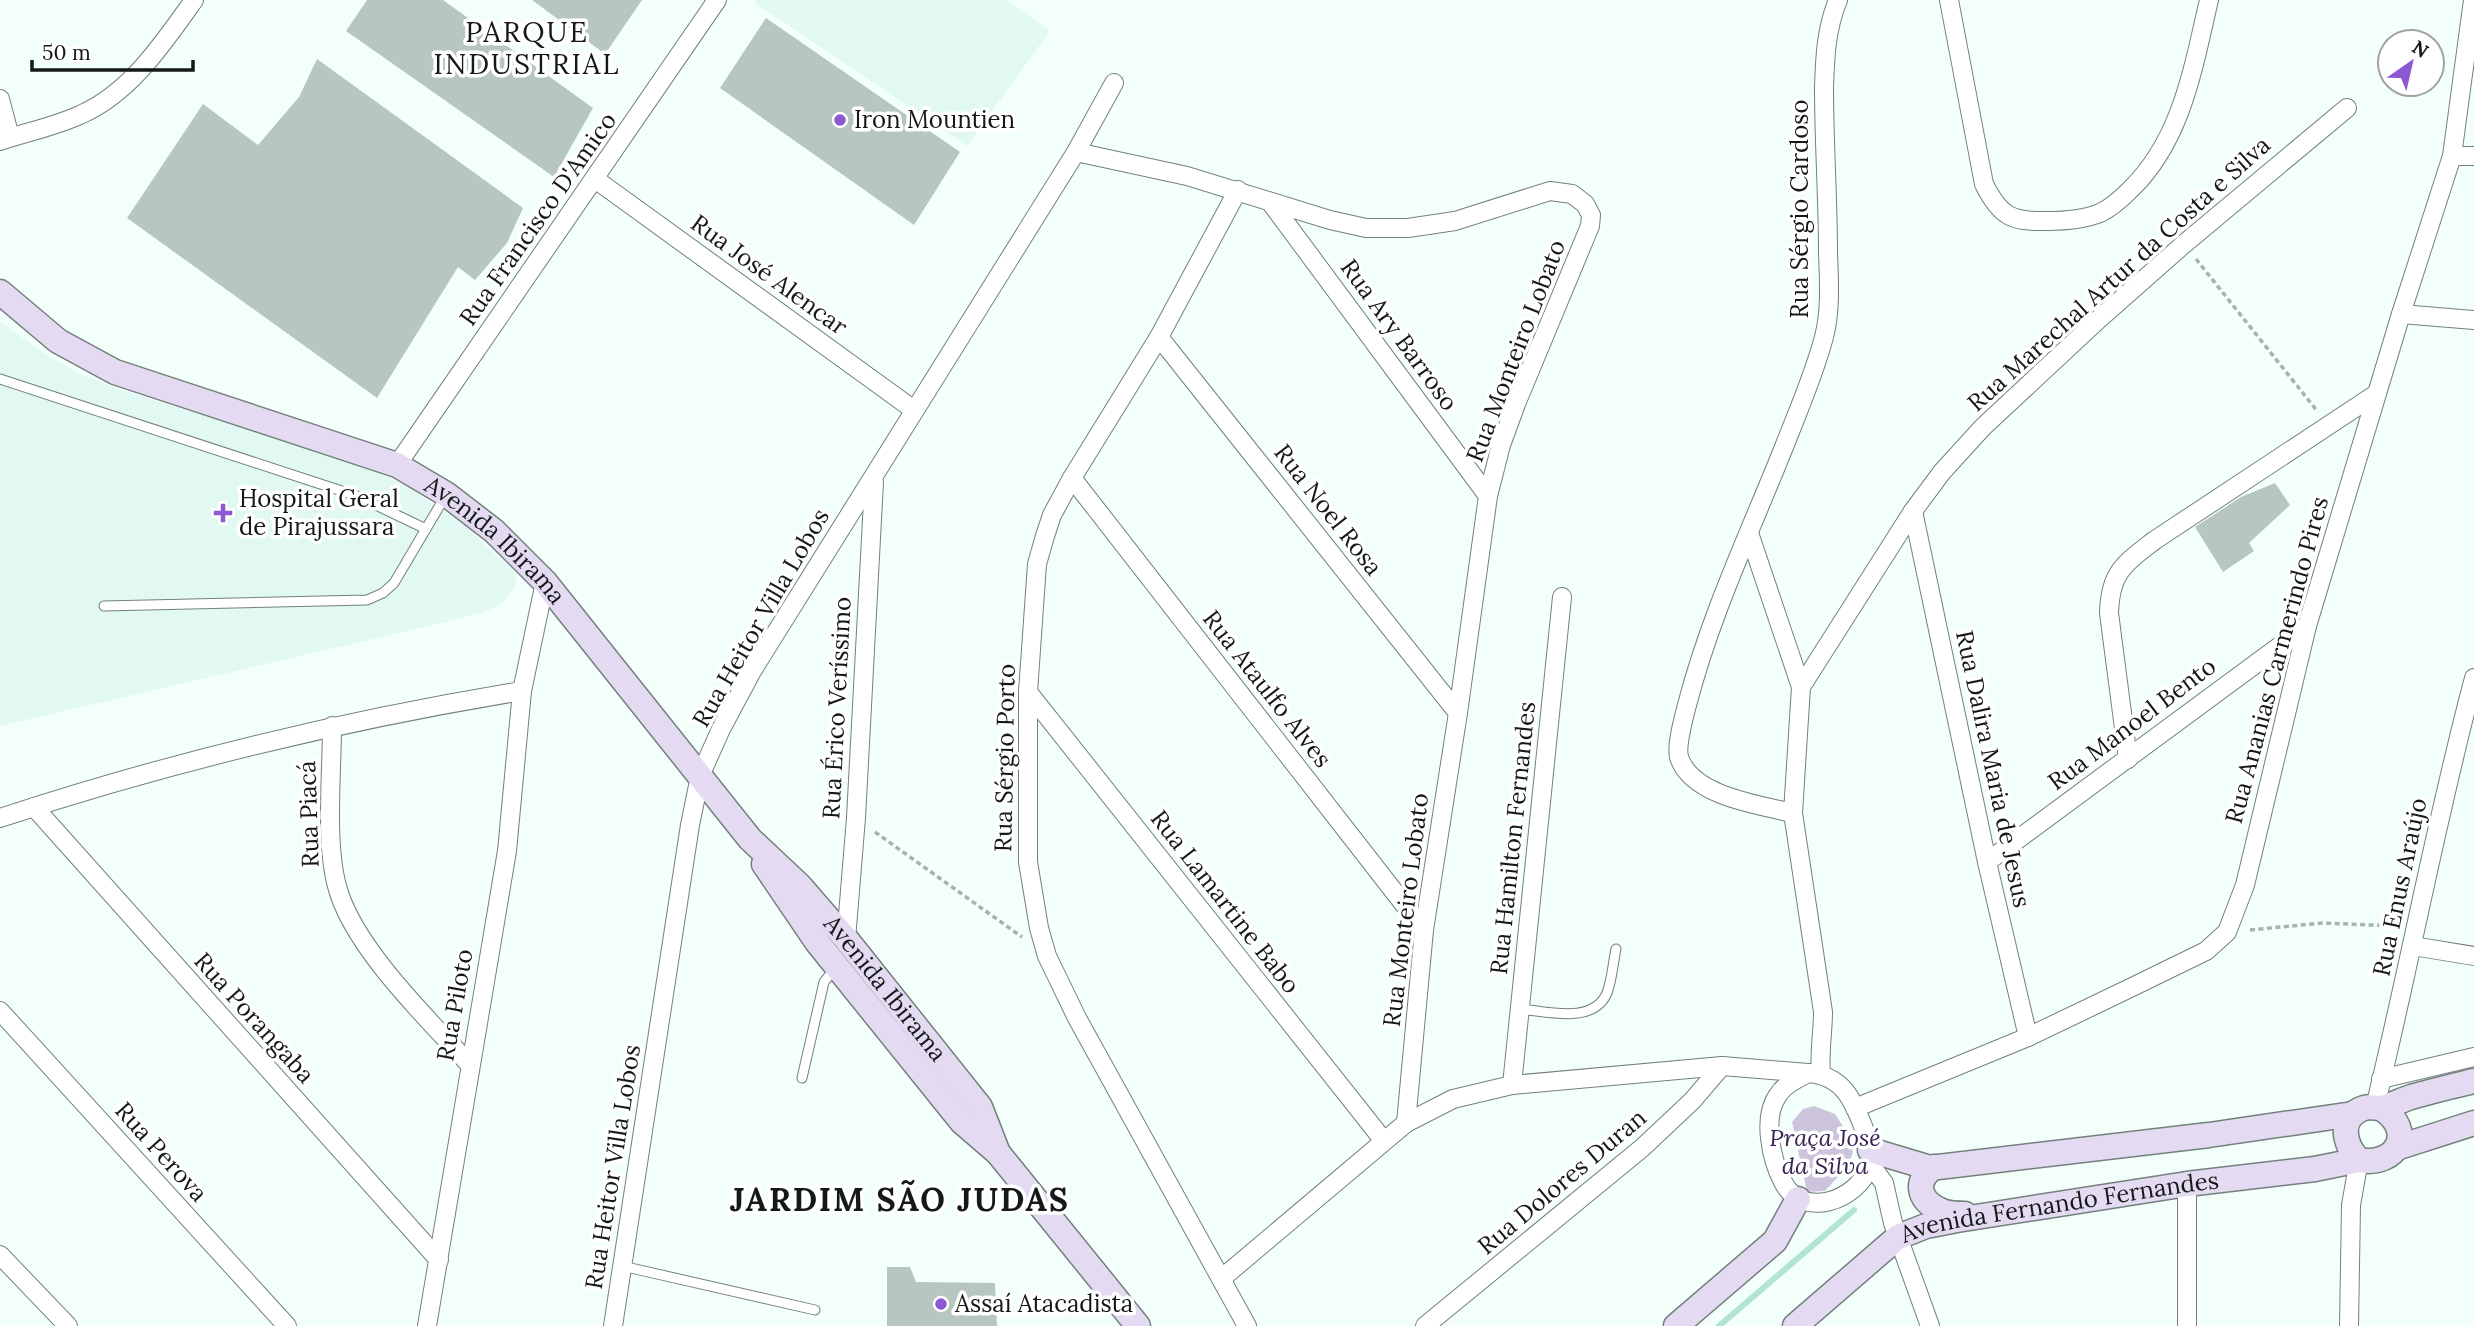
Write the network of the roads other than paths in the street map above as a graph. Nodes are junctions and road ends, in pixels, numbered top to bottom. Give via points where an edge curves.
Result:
1 (194, 0) edge
2 (717, 0) edge
3 (1838, 0) edge
4 (1949, 0) edge
5 (2209, 0) edge
6 (2473, 0) edge
7 (1114, 83) dead end
8 (0, 99) edge
9 (2347, 108) dead end
10 (5, 139) edge
11 (1076, 152) junction
12 (2452, 156) junction
13 (2474, 156) edge
14 (596, 180) junction
15 (1238, 190) junction
16 (1272, 203) junction
17 (0, 292) edge
18 (2401, 314) junction
19 (2474, 320) edge
20 (1159, 337) junction
21 (0, 379) edge
22 (2376, 394) junction
23 (914, 410) junction
24 (397, 466) junction
25 (874, 478) junction
26 (1072, 478) junction
27 (446, 495) junction
28 (1488, 496) junction
29 (1913, 511) junction
30 (426, 528) junction
31 (1749, 533) junction
32 (545, 582) junction
33 (1562, 597) dead end
34 (104, 606) dead end
35 (2307, 626) junction
36 (2474, 678) edge
37 (1801, 687) junction
38 (522, 691) junction
39 (1028, 692) junction
40 (1458, 713) junction
41 (332, 726) junction
42 (2128, 759) junction
43 (700, 776) junction
44 (34, 807) junction
45 (1793, 813) junction
46 (0, 818) edge
47 (1987, 862) junction
48 (1424, 930) junction
49 (2413, 946) junction
50 (1616, 949) dead end
51 (841, 953) junction
52 (2474, 956) edge
53 (1520, 1009) junction
54 (1, 1013) edge
55 (2028, 1037) junction
56 (2474, 1057) edge
57 (470, 1065) junction
58 (1721, 1066) junction
59 (1754, 1069) junction
60 (1814, 1073) junction
61 (803, 1078) dead end
62 (2381, 1079) junction
63 (2474, 1081) edge
64 (1512, 1085) junction
65 (1772, 1106) junction
66 (1855, 1108) junction
67 (2370, 1110) junction
68 (1406, 1123) junction
69 (2474, 1123) edge
70 (1384, 1141) junction
71 (2396, 1148) junction
72 (1870, 1157) junction
73 (2359, 1160) junction
74 (1934, 1167) junction
75 (2187, 1184) junction
76 (1798, 1199) junction
77 (1984, 1216) junction
78 (1895, 1230) junction
79 (0, 1255) edge
80 (439, 1260) junction
81 (622, 1266) junction
82 (1221, 1279) junction
83 (815, 1310) dead end
84 (68, 1326) edge
85 (287, 1326) edge
86 (427, 1326) edge
87 (613, 1326) edge
88 (1138, 1326) edge
89 (1247, 1326) edge
90 (1425, 1326) edge
91 (1675, 1326) edge
92 (1795, 1326) edge
93 (1930, 1326) edge
94 (2187, 1326) edge
95 (2348, 1326) edge

1 - 10 street via 158,50 107,99 82,114
2 - 14 street, Rua Francisco D'Amico
3 - 31 street, Rua Sérgio Cardoso via 1825,48 1829,288 1824,336
4 - 5 street via 1984,184 1995,206 2014,218 2035,222 2100,213 2147,174 2180,114
6 - 12 street, Rua Ananias Carmerindo Pires
7 - 11 street, Rua Heitor Villa Lobos
8 - 10 street
9 - 29 street, Rua Marechal Artur da Costa e Silva via 2099,319 1983,428
11 - 15 street, Rua Monteiro Lobato
11 - 23 street, Rua Heitor Villa Lobos
12 - 13 street
12 - 18 street, Rua Ananias Carmerindo Pires
14 - 23 street, Rua José Alencar
14 - 24 street, Rua Francisco D'Amico
15 - 16 street, Rua Monteiro Lobato
15 - 20 street, Rua Sérgio Porto
16 - 28 street, Rua Ary Barroso
16 - 28 street, Rua Monteiro Lobato via 1366,228 1455,222 1550,191 1572,194 1585,204 1591,226 1516,404
17 - 24 street, Avenida Ibirama via 58,341 116,372
18 - 19 street
18 - 22 street, Rua Ananias Carmerindo Pires
20 - 26 street, Rua Sérgio Porto
20 - 40 street, Rua Noel Rosa
21 - 30 lane via 357,496
22 - 35 street, Rua Ananias Carmerindo Pires
22 - 42 street via 2155,540 2114,579 2109,613
23 - 25 street, Rua Heitor Villa Lobos
24 - 27 street, Avenida Ibirama
25 - 43 street, Rua Heitor Villa Lobos via 752,671
25 - 51 street, Rua Érico Veríssimo via 856,818
26 - 39 street, Rua Sérgio Porto via 1052,516 1037,564
26 - 48 street, Rua Ataulfo Alves
27 - 30 lane
27 - 32 street, Avenida Ibirama via 494,531
28 - 40 street, Rua Monteiro Lobato
29 - 37 street, Rua Marechal Artur da Costa e Silva
29 - 47 street, Rua Dalira Maria de Jesus
30 - 34 lane via 394,583 368,600
31 - 37 street
31 - 45 street, Rua Sérgio Cardoso via 1695,675 1678,754 1695,780 1709,789
32 - 38 street, Rua Piloto
32 - 43 street, Avenida Ibirama
33 - 53 street, Rua Hamilton Fernandes
35 - 42 street, Rua Manoel Bento
35 - 55 street, Rua Ananias Carmerindo Pires via 2245,885 2227,932 2206,951
36 - 49 street, Rua Enus Araújo
37 - 45 street, Rua Marechal Artur da Costa e Silva
38 - 41 street
38 - 57 street, Rua Piloto via 507,851
39 - 70 street, Rua Lamartine Babo
39 - 82 street, Rua Sérgio Porto via 1028,862 1047,956
40 - 48 street, Rua Monteiro Lobato
41 - 44 street
41 - 57 street, Rua Piacá via 331,841 337,887 366,944
42 - 47 street, Rua Manoel Bento
43 - 51 street, Avenida Ibirama via 750,839 781,891
43 - 81 street, Rua Heitor Villa Lobos
44 - 46 street
44 - 80 street, Rua Porangaba
45 - 60 street, Rua Marechal Artur da Costa e Silva via 1823,1012 1824,1031
47 - 55 street, Rua Dalira Maria de Jesus
48 - 68 street, Rua Monteiro Lobato
49 - 52 street
49 - 62 street, Rua Enus Araújo
50 - 53 lane via 1607,993 1598,1006 1584,1014
51 - 61 lane via 824,982
51 - 88 street, Avenida Ibirama via 962,1122 998,1153
53 - 64 street, Rua Hamilton Fernandes
54 - 85 street, Rua Perova
55 - 66 street
56 - 62 street
57 - 80 street, Rua Piloto
58 - 59 street
58 - 64 street
58 - 90 street, Rua Dolores Duran via 1652,1139
59 - 60 street
59 - 65 street via 1767,1083
60 - 65 street via 1788,1084
60 - 66 street via 1846,1092
62 - 67 street, Rua Enus Araújo
63 - 67 street, Avenida Fernando Fernandes
64 - 68 street via 1452,1099
65 - 76 street via 1776,1164 1787,1190
66 - 72 street
67 - 71 street via 2392,1115 2400,1137
67 - 73 street via 2347,1121 2344,1135
67 - 74 street, Avenida Fernando Fernandes via 2209,1135
68 - 70 street
69 - 71 street
70 - 82 street
71 - 73 street via 2380,1161
72 - 74 street, Avenida Fernando Fernandes
72 - 76 street via 1863,1178 1837,1199 1822,1204
72 - 78 street via 1884,1183
73 - 75 street, Avenida Fernando Fernandes
73 - 95 street via 2350,1205
74 - 77 street via 1921,1179 1927,1201 1942,1211
75 - 77 street, Avenida Fernando Fernandes
75 - 94 street
76 - 91 street via 1775,1241
77 - 78 street, Avenida Fernando Fernandes
78 - 92 street, Avenida Fernando Fernandes
78 - 93 street
79 - 84 street
80 - 86 street, Rua Piloto
81 - 83 lane
81 - 87 street, Rua Heitor Villa Lobos
82 - 89 street, Rua Sérgio Porto

